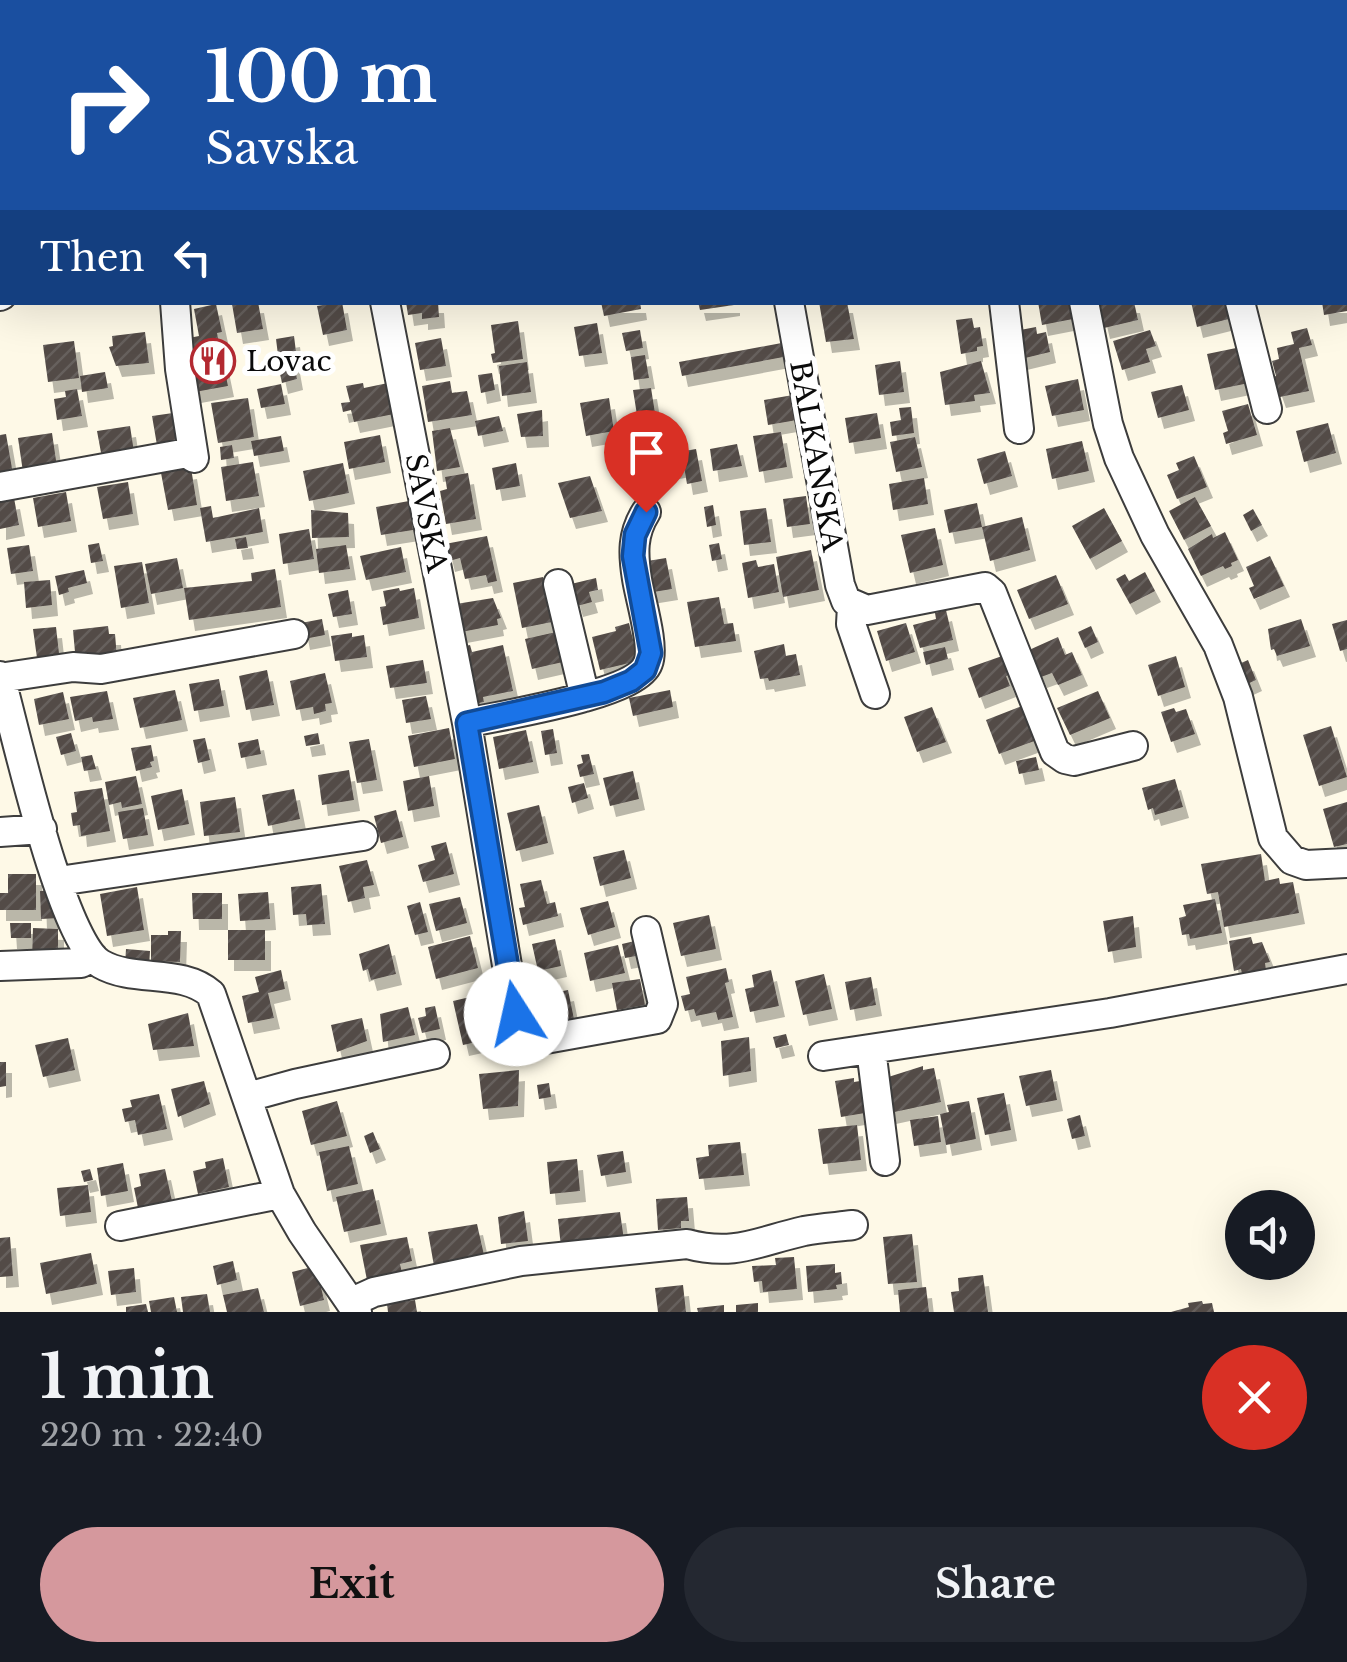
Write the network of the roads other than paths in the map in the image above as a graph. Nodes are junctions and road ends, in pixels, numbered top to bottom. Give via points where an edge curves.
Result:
1 (175, 305) edge
2 (386, 305) edge
3 (790, 305) edge
4 (1004, 305) edge
5 (1085, 305) edge
6 (1241, 305) edge
7 (1267, 409) dead end
8 (1019, 429) dead end
9 (0, 487) edge
10 (646, 512) dead end
11 (558, 584) dead end
12 (852, 606) junction
13 (294, 634) dead end
14 (0, 677) edge
15 (875, 694) dead end
16 (585, 697) junction
17 (467, 723) junction
18 (1133, 746) dead end
19 (42, 828) junction
20 (0, 832) edge
21 (363, 836) dead end
22 (1347, 863) edge
23 (59, 881) junction
24 (646, 931) dead end
25 (93, 958) junction
26 (0, 966) edge
27 (1347, 969) edge
28 (871, 1049) junction
29 (435, 1054) dead end
30 (823, 1056) dead end
31 (248, 1097) junction
32 (885, 1161) dead end
33 (280, 1194) junction
34 (120, 1226) dead end
35 (852, 1226) dead end
36 (354, 1307) edge

1 - 9 street via 193,455
2 - 17 street, SAVSKA
3 - 12 street, BALKANSKA via 840,585
4 - 8 street
5 - 22 street via 1119,458 1224,662 1273,838 1306,865
6 - 7 street
10 - 16 street via 633,556 648,663 631,681
11 - 16 street
12 - 15 street, BALKANSKA via 851,624
12 - 18 street via 878,609 986,586 1055,752 1074,760
13 - 14 street via 101,669 73,666
14 - 19 street
16 - 17 street
17 - 24 street, SAVSKA via 522,1028 540,1040 657,1019 664,1004
19 - 20 street
19 - 23 street
21 - 23 street
23 - 25 street
25 - 26 street
25 - 31 street via 114,969 204,988 216,1001
27 - 28 street via 1110,1014
28 - 30 street
28 - 32 street
29 - 31 street
31 - 33 street
33 - 34 street
33 - 36 street
35 - 36 street via 805,1231 753,1248 713,1251 687,1244 521,1261 374,1292

